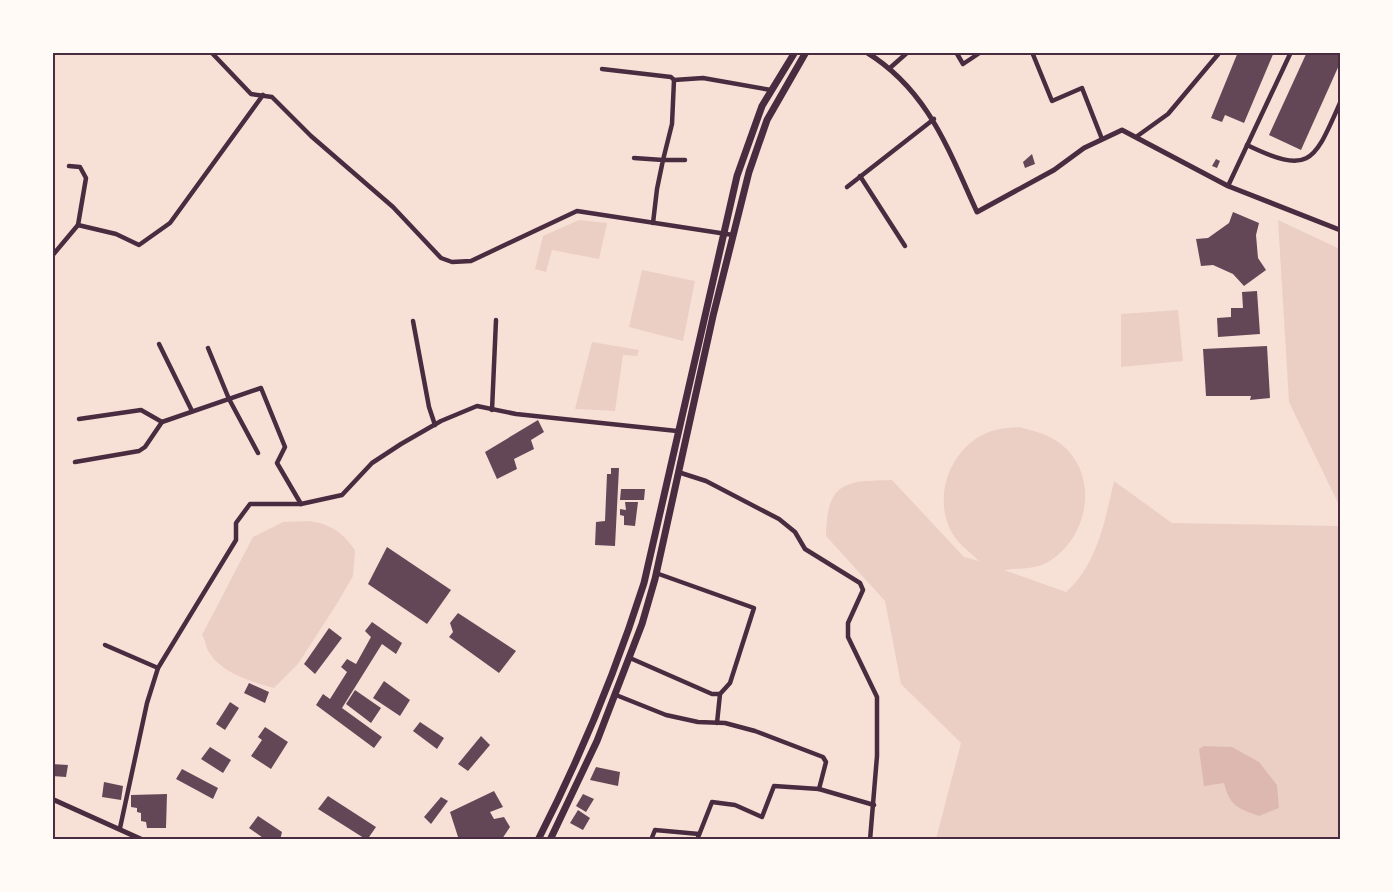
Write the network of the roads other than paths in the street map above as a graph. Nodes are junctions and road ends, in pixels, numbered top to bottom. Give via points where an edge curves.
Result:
1 (211, 52) edge
2 (795, 52) edge
3 (806, 52) edge
4 (866, 52) edge
5 (908, 52) edge
6 (956, 52) edge
7 (981, 52) edge
8 (1032, 52) edge
9 (1220, 52) edge
10 (1291, 52) edge
11 (891, 67) junction
12 (602, 69) dead end
13 (674, 80) junction
14 (771, 90) junction
15 (263, 95) junction
16 (1341, 104) edge
17 (934, 119) junction
18 (1136, 137) junction
19 (1102, 139) junction
20 (1247, 145) junction
21 (634, 158) dead end
22 (663, 160) junction
23 (685, 160) dead end
24 (69, 166) dead end
25 (860, 176) junction
26 (1228, 186) junction
27 (847, 187) dead end
28 (654, 224) junction
29 (78, 225) junction
30 (1341, 230) edge
31 (723, 233) junction
32 (733, 235) junction
33 (904, 246) dead end
34 (52, 256) edge
35 (496, 320) dead end
36 (413, 321) dead end
37 (159, 344) dead end
38 (208, 348) dead end
39 (229, 399) junction
40 (684, 404) junction
41 (693, 408) junction
42 (492, 410) junction
43 (192, 411) junction
44 (79, 419) dead end
45 (162, 422) junction
46 (435, 424) junction
47 (677, 431) junction
48 (258, 453) dead end
49 (75, 462) dead end
50 (678, 472) junction
51 (301, 504) junction
52 (657, 520) junction
53 (667, 522) junction
54 (656, 573) junction
55 (105, 645) dead end
56 (630, 658) junction
57 (158, 668) junction
58 (720, 694) junction
59 (616, 695) junction
60 (717, 723) junction
61 (819, 789) junction
62 (52, 799) edge
63 (874, 805) junction
64 (120, 828) junction
65 (698, 837) edge
66 (143, 840) edge
67 (538, 840) edge
68 (550, 840) edge
69 (651, 840) edge
70 (870, 840) edge

1 - 15 street via 251,94
2 - 14 main road
3 - 32 main road via 760,135
4 - 11 street
5 - 11 street
6 - 7 street via 963,64
8 - 19 street via 1052,101 1082,88
9 - 18 street via 1168,114
10 - 20 street
11 - 17 street
12 - 13 street
13 - 14 street via 703,78
13 - 22 street via 672,124
14 - 31 main road via 744,150
15 - 28 street via 272,97 393,207 441,258 452,262 471,261 577,211
15 - 29 street via 170,224 139,245 116,234
16 - 20 street via 1319,149 1307,159 1292,162
17 - 19 street via 977,212
17 - 25 street
18 - 19 street via 1122,130
18 - 26 street
20 - 26 street
21 - 22 street
22 - 23 street
22 - 28 street
24 - 29 street via 80,167 86,178
25 - 27 street
25 - 33 street
26 - 30 street
28 - 31 street
29 - 34 street
31 - 32 street
31 - 40 main road
32 - 41 main road
35 - 42 street
36 - 46 street
37 - 43 street
38 - 39 street
39 - 43 street
39 - 48 street
39 - 51 street via 261,388 285,447 278,463
40 - 41 main road
40 - 47 main road
41 - 50 main road
42 - 46 street via 477,406
42 - 47 street
43 - 45 street
44 - 45 street via 141,410
45 - 49 street via 139,451
46 - 51 street via 372,464 342,495
47 - 52 main road
50 - 53 main road
50 - 63 street via 706,481 779,519 795,532 805,549 860,583 863,590 848,623 848,637 876,697
51 - 57 street via 250,504 236,523 236,540
52 - 53 main road
52 - 67 main road via 644,583 613,677 571,777
53 - 54 main road
54 - 56 main road
54 - 58 street via 754,608 730,683
55 - 57 street
56 - 58 street
56 - 59 main road
57 - 64 street
58 - 60 street
59 - 60 street via 666,716
59 - 68 main road
60 - 61 street via 754,731 823,757 826,762
61 - 63 street
61 - 65 street via 774,786 762,817 733,805 712,802
62 - 64 street
63 - 70 street
64 - 66 street
65 - 69 street via 655,830

